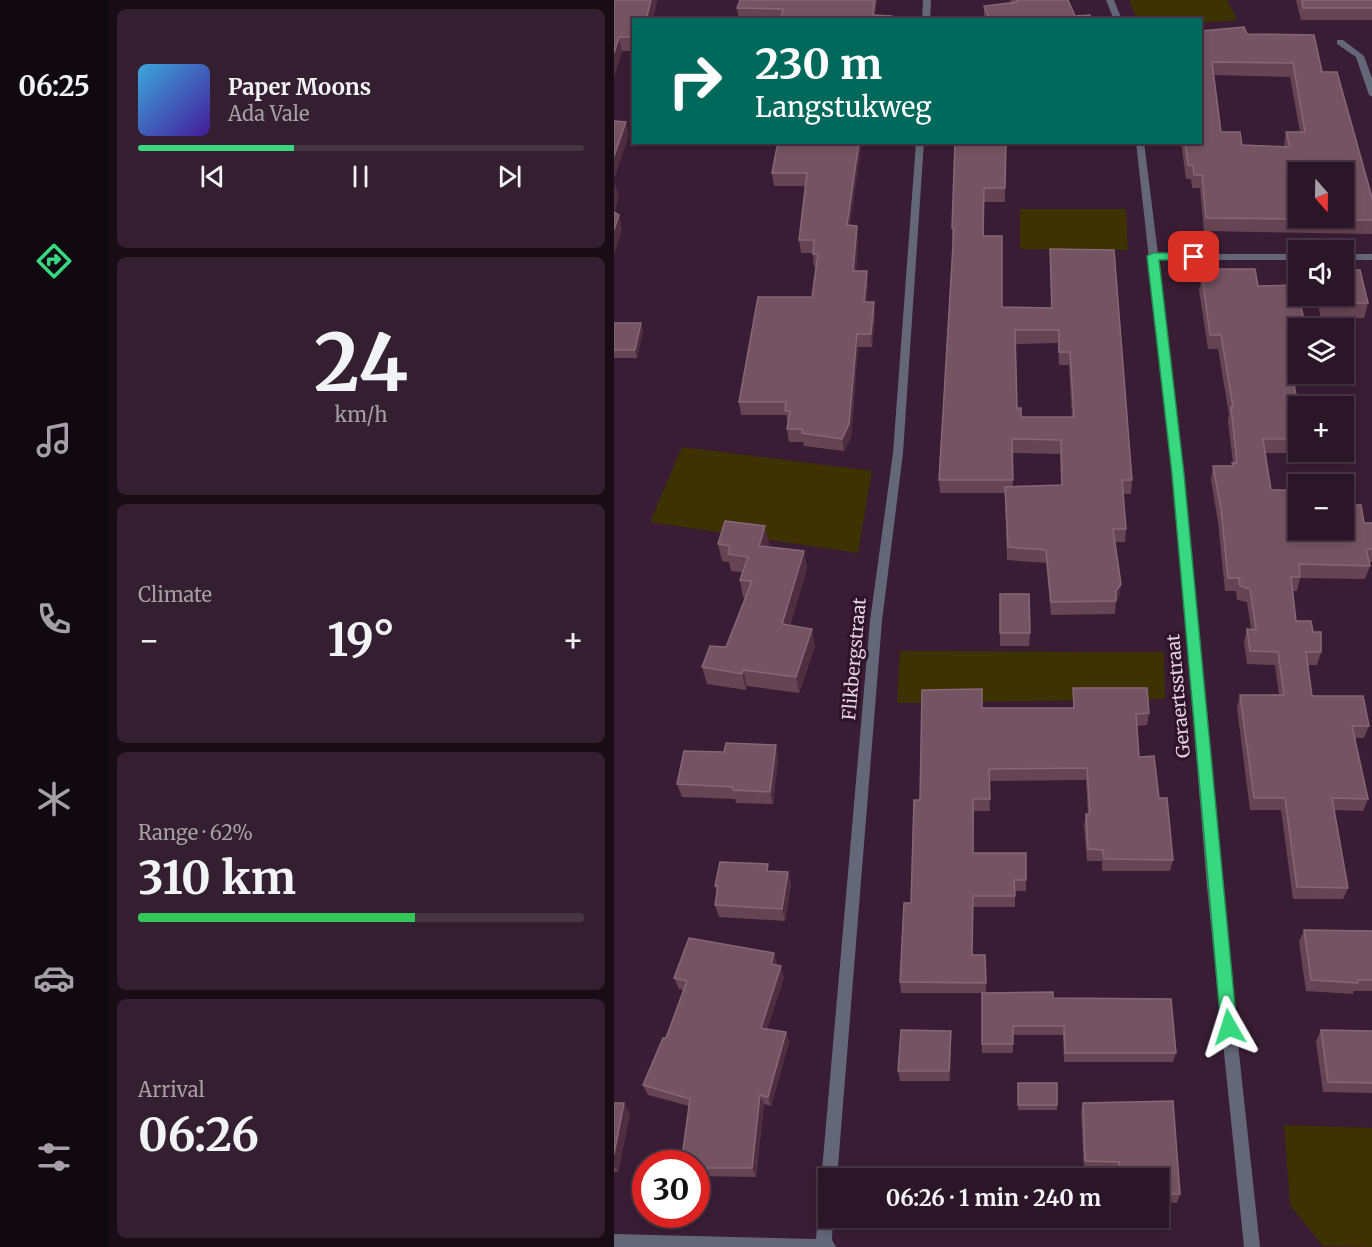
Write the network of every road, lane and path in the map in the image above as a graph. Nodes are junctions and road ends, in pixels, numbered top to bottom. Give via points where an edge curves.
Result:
1 (928, 0) edge
2 (1110, 0) edge
3 (926, 18) edge
4 (1117, 18) edge
5 (1340, 42) dead end
6 (1373, 95) edge
7 (920, 144) edge
8 (1140, 144) edge
9 (1153, 256) junction
10 (1288, 257) edge
11 (1354, 257) edge
12 (1373, 257) edge
13 (830, 1168) edge
14 (825, 1228) edge
15 (614, 1242) edge
16 (823, 1247) edge
17 (828, 1247) edge
18 (1252, 1247) edge

1 - 3 street
2 - 4 street
5 - 6 street via 1360,56
7 - 13 street, Flikbergstraat via 898,453 874,644
8 - 9 street, Geraertsstraat
9 - 10 street
9 - 18 street, Geraertsstraat via 1178,474 1214,887
11 - 12 street
14 - 16 street, Flikbergstraat
15 - 16 street
16 - 17 street

